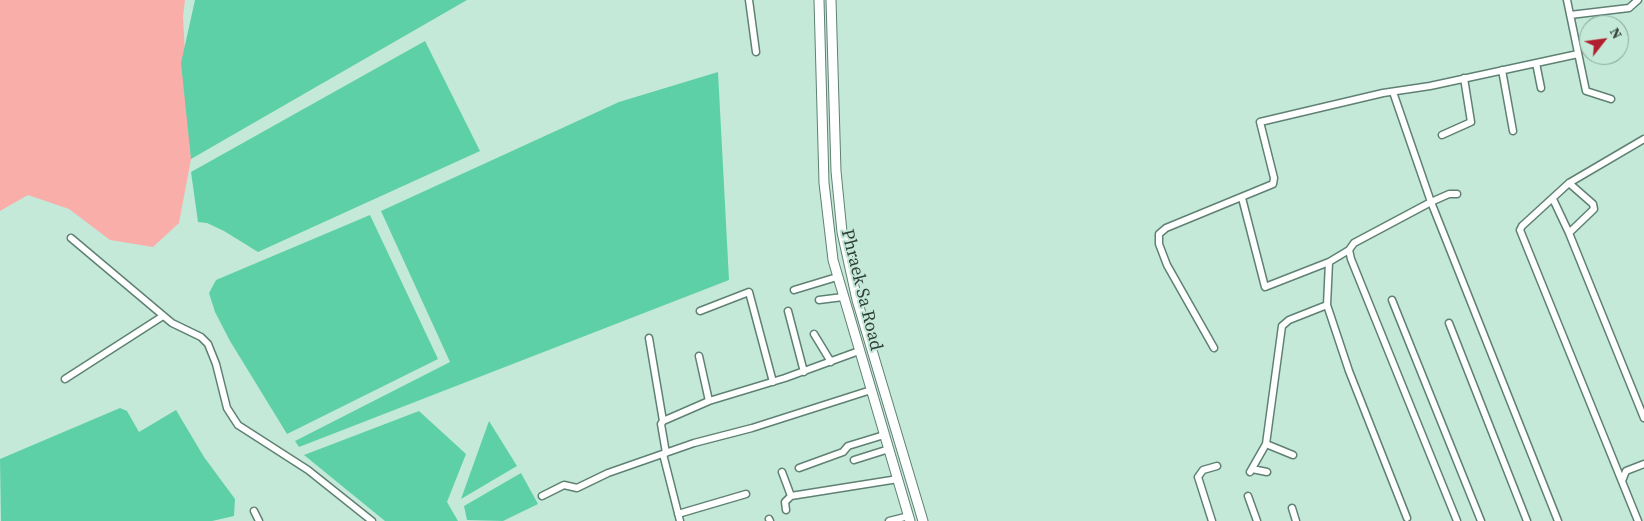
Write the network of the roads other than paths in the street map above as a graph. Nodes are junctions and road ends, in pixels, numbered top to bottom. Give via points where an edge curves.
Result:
1 (749, 0) edge
2 (819, 0) edge
3 (831, 0) edge
4 (1567, 0) edge
5 (1638, 0) edge
6 (1570, 15) junction
7 (756, 52) dead end
8 (1578, 54) junction
9 (1536, 63) junction
10 (1502, 70) junction
11 (1464, 78) junction
12 (1540, 88) dead end
13 (1393, 92) junction
14 (1611, 99) dead end
15 (1513, 132) dead end
16 (1442, 135) dead end
17 (1644, 139) edge
18 (1569, 183) junction
19 (1457, 194) dead end
20 (1242, 198) junction
21 (1553, 199) junction
22 (1431, 202) junction
23 (1569, 232) junction
24 (71, 238) dead end
25 (1349, 250) junction
26 (1329, 262) junction
27 (837, 277) junction
28 (794, 290) dead end
29 (843, 297) junction
30 (819, 300) dead end
31 (1392, 300) dead end
32 (1327, 305) junction
33 (700, 311) dead end
34 (788, 311) dead end
35 (163, 316) junction
36 (1449, 323) dead end
37 (814, 334) dead end
38 (649, 338) dead end
39 (1214, 348) dead end
40 (859, 351) junction
41 (699, 356) dead end
42 (831, 362) junction
43 (804, 372) junction
44 (65, 378) dead end
45 (773, 382) junction
46 (871, 390) junction
47 (709, 402) junction
48 (1644, 418) edge
49 (663, 421) junction
50 (884, 435) junction
51 (1268, 445) junction
52 (889, 449) junction
53 (665, 454) junction
54 (1293, 455) dead end
55 (854, 460) dead end
56 (1644, 464) edge
57 (1217, 466) dead end
58 (799, 468) dead end
59 (782, 472) dead end
60 (1267, 472) dead end
61 (898, 479) junction
62 (1622, 481) junction
63 (746, 494) dead end
64 (542, 496) dead end
65 (791, 496) junction
66 (1248, 496) dead end
67 (1292, 508) dead end
68 (786, 510) dead end
69 (254, 511) dead end
70 (678, 514) junction
71 (1407, 518) dead end
72 (909, 519) edge
73 (259, 521) edge
74 (372, 521) edge
75 (680, 521) edge
76 (889, 521) edge
77 (923, 521) edge
78 (1212, 521) edge
79 (1257, 521) edge
80 (1296, 521) edge
81 (1457, 521) edge
82 (1481, 521) edge
83 (1527, 521) edge
84 (1558, 521) edge
85 (1638, 521) edge

1 - 7 street
2 - 27 main road, Phraek Sa Road via 824,183
3 - 77 main road, Phraek Sa Road via 837,180 842,232 857,300
4 - 6 street
5 - 6 street via 1629,8
6 - 8 street
8 - 9 street
8 - 14 street via 1586,91
9 - 10 street
9 - 12 street
10 - 11 street
10 - 15 street
11 - 13 street
11 - 16 street via 1471,122
13 - 20 street via 1260,122 1274,182
13 - 22 street
17 - 18 street
18 - 21 street
18 - 23 street via 1593,204 1594,209
19 - 22 street
20 - 26 street via 1265,287
20 - 39 street via 1159,234 1167,266
21 - 23 street
21 - 62 street via 1520,230
22 - 25 street via 1354,243
22 - 84 street
23 - 48 street
24 - 35 street
25 - 26 street
25 - 81 street
26 - 32 street
27 - 28 street
27 - 29 main road, Phraek Sa Road
29 - 30 street
29 - 40 main road, Phraek Sa Road
31 - 82 street
32 - 51 street via 1282,326
32 - 71 street via 1349,371
33 - 45 street via 749,292
34 - 43 street
35 - 44 street
35 - 74 street via 208,344 227,408 238,425 308,470
36 - 83 street
37 - 42 street
38 - 49 street
40 - 42 street
40 - 46 main road, Phraek Sa Road
41 - 47 street
42 - 43 street
43 - 45 street
45 - 47 street
46 - 50 main road, Phraek Sa Road
46 - 53 street
47 - 49 street
49 - 53 street
50 - 52 main road, Phraek Sa Road
50 - 58 street via 848,446 842,452
51 - 54 street
51 - 60 street via 1251,470
52 - 55 street
52 - 61 main road, Phraek Sa Road
53 - 64 street via 608,473 577,488 564,485
53 - 70 street
56 - 62 street via 1626,471
57 - 78 street via 1204,470 1198,477
59 - 65 street
61 - 65 street
61 - 72 main road, Phraek Sa Road
62 - 85 street
63 - 70 street
65 - 68 street via 785,502
66 - 79 street
67 - 80 street
69 - 73 street
70 - 75 street
72 - 76 street

